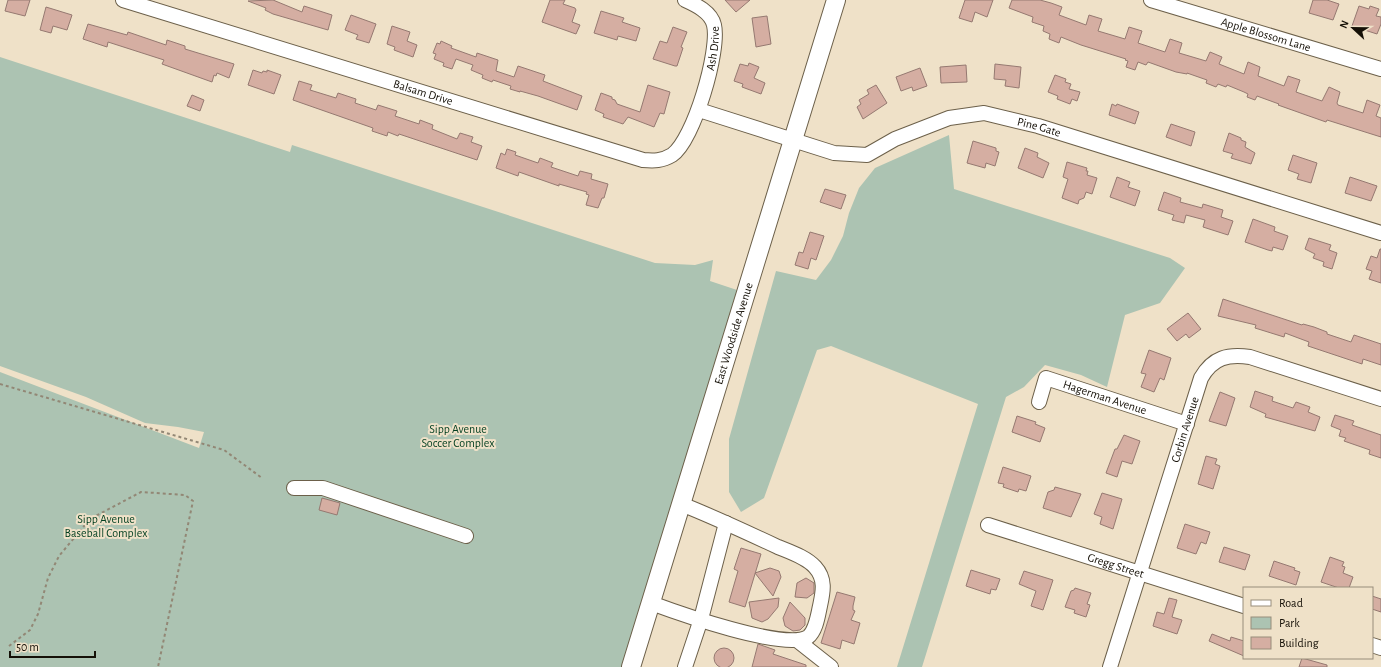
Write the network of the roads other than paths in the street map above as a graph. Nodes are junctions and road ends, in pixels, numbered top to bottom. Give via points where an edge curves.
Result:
1 (123, 0) edge
2 (685, 0) edge
3 (836, 0) edge
4 (1152, 0) edge
5 (1381, 69) edge
6 (699, 110) junction
7 (793, 139) junction
8 (1381, 233) edge
9 (1381, 399) edge
10 (1039, 402) dead end
11 (1187, 424) junction
12 (294, 488) dead end
13 (681, 504) junction
14 (726, 523) junction
15 (988, 525) dead end
16 (466, 536) dead end
17 (1140, 574) junction
18 (650, 603) junction
19 (1243, 606) edge
20 (701, 619) junction
21 (798, 641) junction
22 (631, 667) edge
23 (685, 667) edge
24 (831, 667) edge
25 (1110, 667) edge

1 - 6 street, Balsam Drive via 643,160 658,161 672,155 683,144
2 - 6 street, Ash Drive via 703,10 714,24 716,41
3 - 7 main road, East Woodside Avenue
4 - 5 street, Apple Blossom Lane
6 - 7 street, Pine Gate
7 - 8 street, Pine Gate via 834,153 867,155 925,126 949,118 984,113 1038,126
7 - 13 main road, East Woodside Avenue
9 - 11 street, Corbin Avenue via 1250,357 1232,355 1207,368
10 - 11 street, Hagerman Avenue via 1046,378
11 - 17 street, Corbin Avenue
12 - 16 street via 323,488
13 - 14 street
13 - 18 main road, East Woodside Avenue
14 - 20 street
14 - 21 street via 802,558 814,566 822,576 824,590 815,625 809,636
15 - 17 street, Gregg Street
17 - 19 street, Gregg Street
17 - 25 street, Corbin Avenue
18 - 20 street
18 - 22 main road, East Woodside Avenue
20 - 21 street via 744,632
20 - 23 street
21 - 24 street

